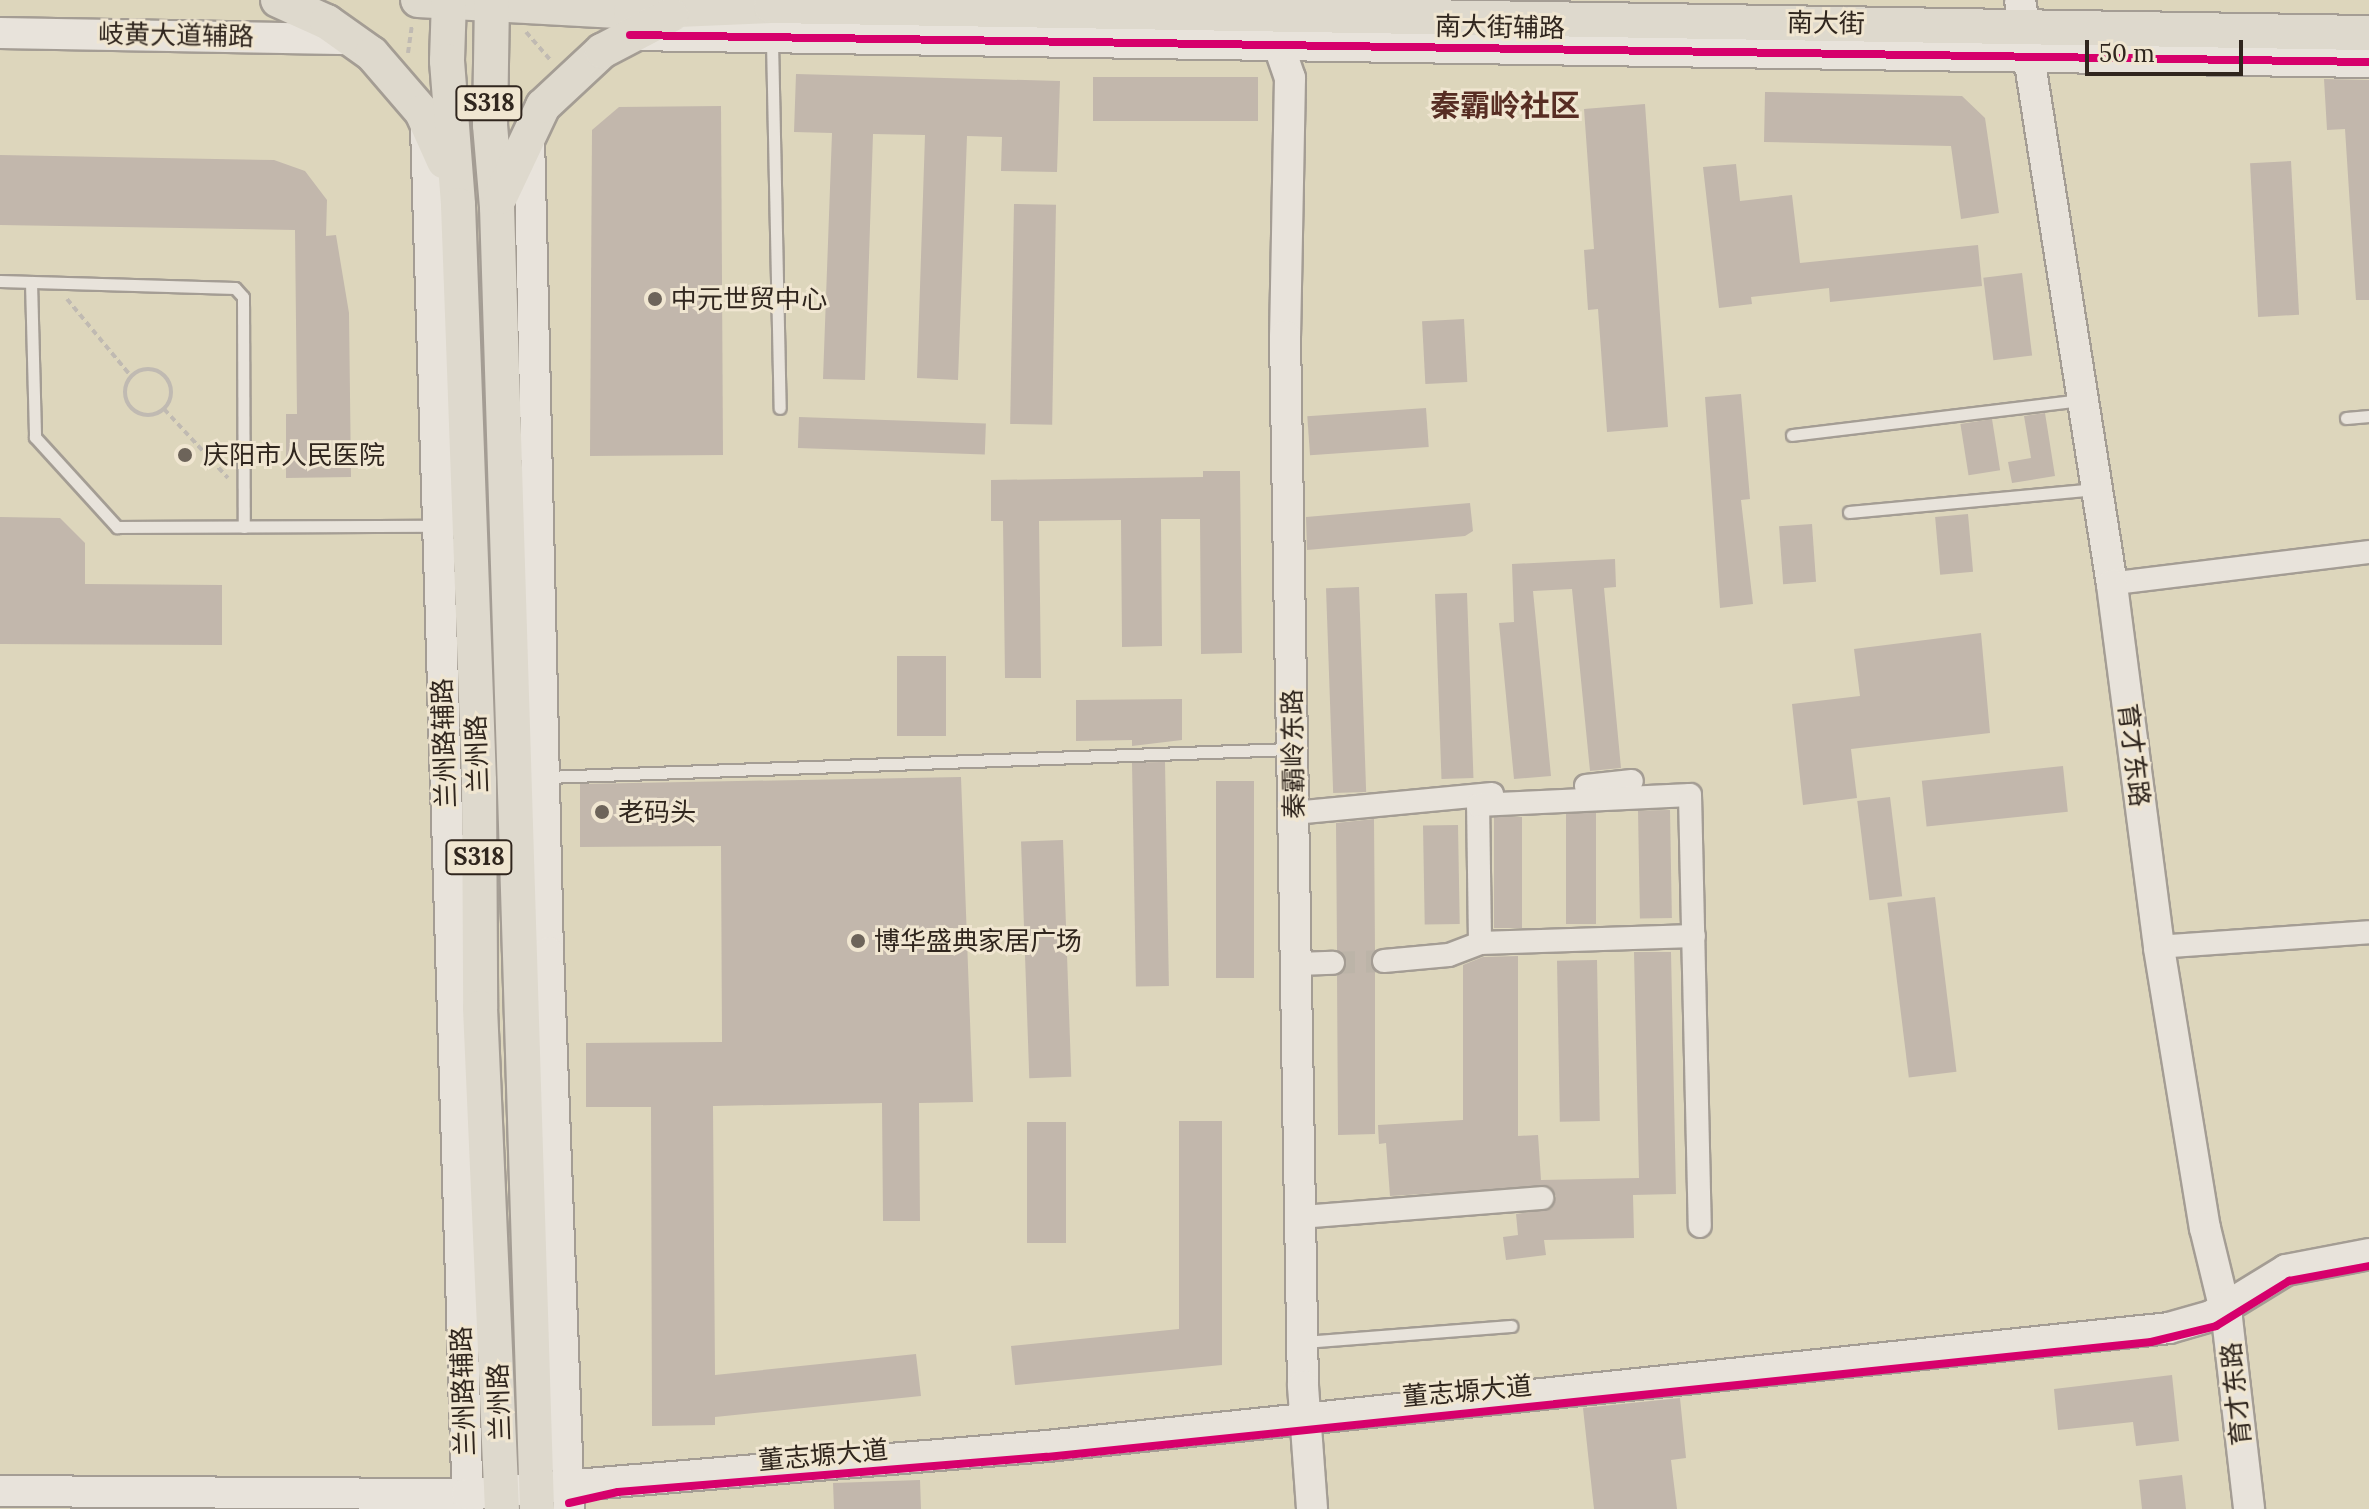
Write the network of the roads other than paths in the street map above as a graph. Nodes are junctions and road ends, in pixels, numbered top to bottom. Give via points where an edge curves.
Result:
1 (278, 0) edge
2 (432, 4) edge
3 (502, 5) edge
4 (706, 7) junction
5 (1245, 14) junction
6 (1328, 16) junction
7 (2031, 27) edge
8 (0, 33) edge
9 (2369, 33) edge
10 (630, 35) junction
11 (772, 36) junction
12 (353, 39) junction
13 (1276, 44) junction
14 (1307, 44) junction
15 (2369, 62) edge
16 (426, 121) junction
17 (529, 131) junction
18 (458, 205) junction
19 (497, 207) junction
20 (0, 281) edge
21 (31, 282) junction
22 (2083, 400) junction
23 (780, 408) dead end
24 (2369, 416) edge
25 (2346, 418) dead end
26 (1792, 435) dead end
27 (2097, 489) junction
28 (1849, 512) dead end
29 (437, 526) junction
30 (244, 527) junction
31 (2369, 552) edge
32 (2124, 582) junction
33 (1298, 748) junction
34 (531, 778) junction
35 (1632, 781) dead end
36 (1299, 812) junction
37 (2369, 932) edge
38 (1694, 936) junction
39 (1480, 943) junction
40 (2171, 946) junction
41 (1384, 961) tunnel mouth
42 (1542, 1198) dead end
43 (1305, 1216) junction
44 (1700, 1226) dead end
45 (2369, 1254) edge
46 (2369, 1266) edge
47 (2231, 1309) junction
48 (1511, 1326) dead end
49 (1307, 1341) junction
50 (1311, 1422) junction
51 (0, 1491) edge
52 (502, 1500) edge
53 (556, 1501) edge
54 (468, 1502) edge
55 (1312, 1509) edge
56 (1322, 1509) edge
57 (2249, 1509) edge
58 (2262, 1509) edge

1 - 12 main road
2 - 3 main road
2 - 18 main road, 兰州路 / S318 via 448,87
3 - 4 main road
3 - 19 main road, 兰州路 / S318 via 490,111
4 - 5 main road, 南大街
4 - 10 main road via 670,15
5 - 6 main road, 南大街
5 - 13 street, 秦霸岭东路
6 - 7 main road, 南大街
6 - 14 street, 秦霸岭东路
7 - 9 main road, 南大街
7 - 14 street, 南大街辅路
7 - 15 street, 南大街辅路
7 - 22 street, 育才东路
7 - 32 street, 育才东路
8 - 12 street, 岐黄大道辅路
10 - 11 street, 南大街辅路
10 - 17 main road via 571,79 543,106
11 - 13 street, 南大街辅路
11 - 23 lane
12 - 16 main road via 394,75
13 - 14 street, 南大街辅路
13 - 33 street, 秦霸岭东路 via 1290,78 1285,336
14 - 33 street, 秦霸岭东路 via 1299,79 1295,336
16 - 18 main road
16 - 29 street, 兰州路辅路
17 - 19 main road
17 - 34 street
18 - 52 main road, 兰州路 / S318 via 479,781 480,1008
19 - 34 main road, 兰州路 / S318
20 - 21 lane
21 - 30 lane via 35,437 117,527
21 - 30 lane via 222,286 243,297
22 - 26 lane
22 - 27 street, 育才东路
24 - 25 lane
27 - 28 lane
27 - 47 street, 育才东路 via 2159,948 2205,1228
29 - 30 lane
29 - 54 street, 兰州路辅路
31 - 32 street
32 - 40 street, 育才东路
33 - 34 lane
33 - 36 street, 秦霸岭东路
34 - 53 main road, 兰州路 / S318 via 516,947
35 - 36 street
36 - 43 street, 秦霸岭东路 via 1312,964
37 - 40 street
38 - 39 street
38 - 39 street via 1690,795 1478,805
38 - 44 street
39 - 41 street via 1449,955
40 - 47 street, 育才东路
42 - 43 street
43 - 49 street, 秦霸岭东路
45 - 47 street, 董志塬大道 via 2310,1262
46 - 47 street, 董志塬大道 via 2300,1277
47 - 50 street, 董志塬大道 via 2191,1334 2151,1342
47 - 57 street, 育才东路
47 - 58 street, 育才东路
48 - 49 lane
49 - 50 street, 秦霸岭东路
50 - 53 street, 董志塬大道 via 1047,1457
50 - 55 street, 秦霸岭东路
50 - 56 street, 秦霸岭东路
51 - 54 street, 董志塬大道
52 - 53 street, 董志塬大道
52 - 54 street, 董志塬大道

